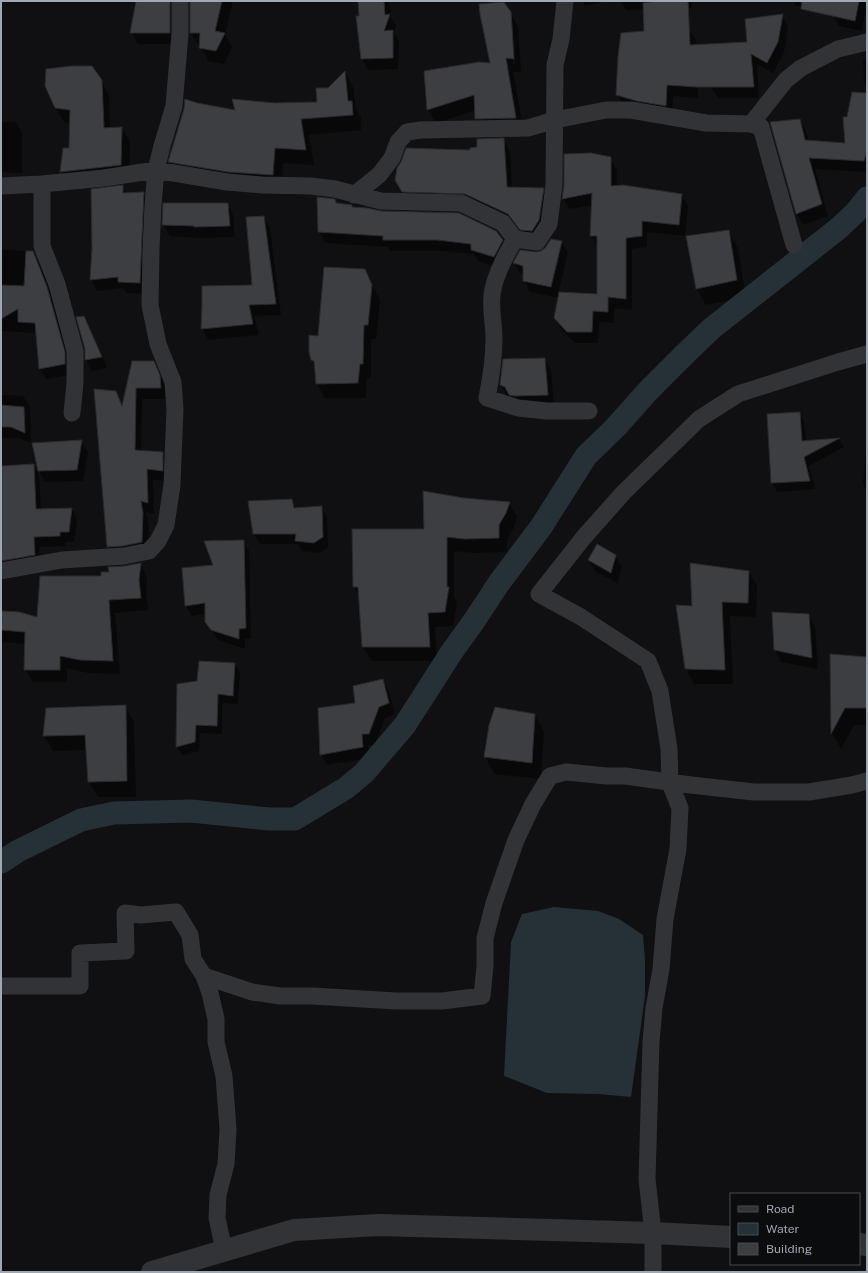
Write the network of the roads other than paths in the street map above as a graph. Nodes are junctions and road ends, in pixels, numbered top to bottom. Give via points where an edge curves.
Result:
1 (180, 1) edge
2 (565, 1) edge
3 (867, 42) edge
4 (555, 120) junction
5 (751, 124) junction
6 (156, 170) junction
7 (42, 184) junction
8 (1, 186) edge
9 (354, 194) junction
10 (515, 239) junction
11 (794, 245) dead end
12 (867, 354) edge
13 (589, 411) dead end
14 (72, 413) dead end
15 (1, 570) edge
16 (867, 781) edge
17 (670, 782) junction
18 (204, 976) junction
19 (1, 986) edge
20 (653, 1233) junction
21 (730, 1237) edge
22 (224, 1250) junction
23 (152, 1272) edge
24 (653, 1272) edge

1 - 6 street via 174,106
2 - 4 street via 555,65
3 - 5 street via 838,49 801,68 786,80
4 - 5 street via 606,110 631,110 706,123
4 - 9 street via 528,128 407,132 398,142 392,158 379,175
4 - 10 street via 554,185 549,224 537,242
5 - 11 street via 760,127
6 - 7 street
6 - 9 street via 227,182 319,187
6 - 15 street via 152,205 150,305 158,344 173,382 175,409 172,484 166,525 158,541 149,551 124,556 62,560
7 - 8 street
7 - 14 street via 42,246 57,284 75,351
9 - 10 street via 381,202 461,203 503,223
10 - 13 street via 499,267 492,291 494,338 487,398 518,408
12 - 17 street via 738,394 699,419 619,498 539,594 581,617 648,661 660,691 669,749
16 - 17 street via 852,786 809,792 754,792
17 - 18 street via 566,772 550,776 516,840 494,902 485,938 482,996 442,1001 396,1001 280,996 252,992
17 - 20 street via 680,808 680,827 665,919 651,1042 647,1179
18 - 19 street via 193,959 190,935 176,912 141,915 125,913 126,951 80,952 80,986
18 - 22 street via 216,1018 216,1042 224,1076 228,1129 226,1164 218,1195 217,1218
20 - 21 street
20 - 22 street via 378,1225 294,1230
20 - 24 street
22 - 23 street

